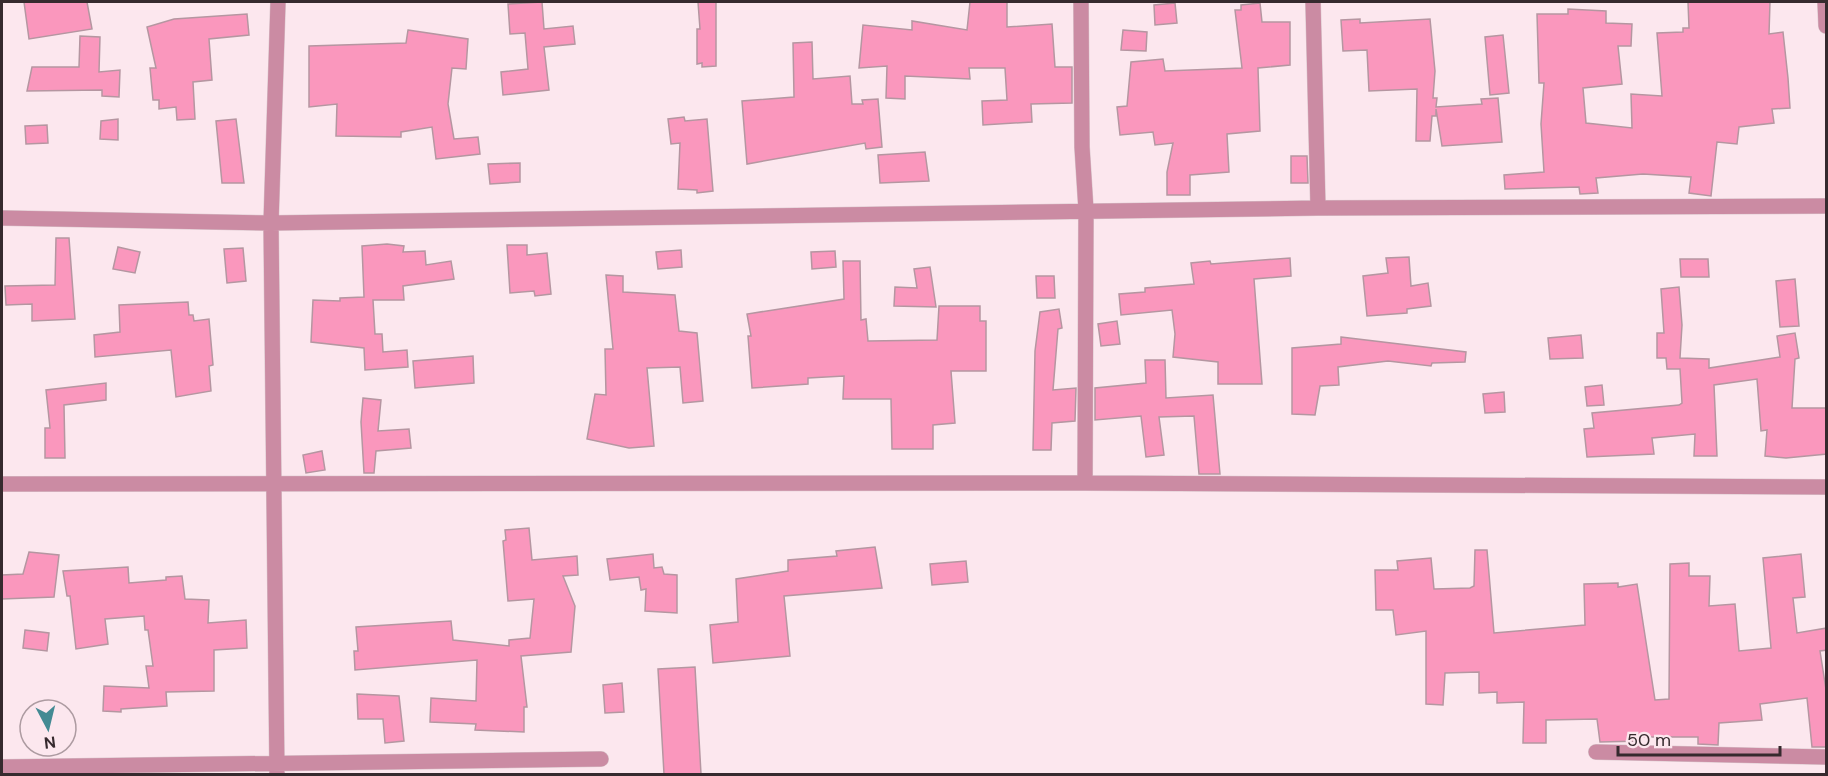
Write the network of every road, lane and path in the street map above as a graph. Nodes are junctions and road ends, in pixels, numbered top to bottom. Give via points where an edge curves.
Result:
1 (278, 2) edge
2 (1081, 2) edge
3 (1313, 2) edge
4 (1825, 2) edge
5 (1827, 26) edge
6 (1318, 207) junction
7 (1827, 207) edge
8 (1086, 210) junction
9 (2, 218) edge
10 (271, 224) junction
11 (1085, 483) junction
12 (2, 484) edge
13 (275, 485) junction
14 (1827, 487) edge
15 (1596, 752) dead end
16 (1827, 757) edge
17 (601, 759) dead end
18 (2, 767) edge
19 (277, 769) edge

1 - 10 street
2 - 8 street
3 - 6 street
4 - 5 street
6 - 7 street
6 - 8 street
8 - 10 street
8 - 11 street
9 - 10 street
10 - 13 street
11 - 13 street
11 - 14 street
12 - 13 street
13 - 19 street
15 - 16 street
17 - 19 street
18 - 19 street

